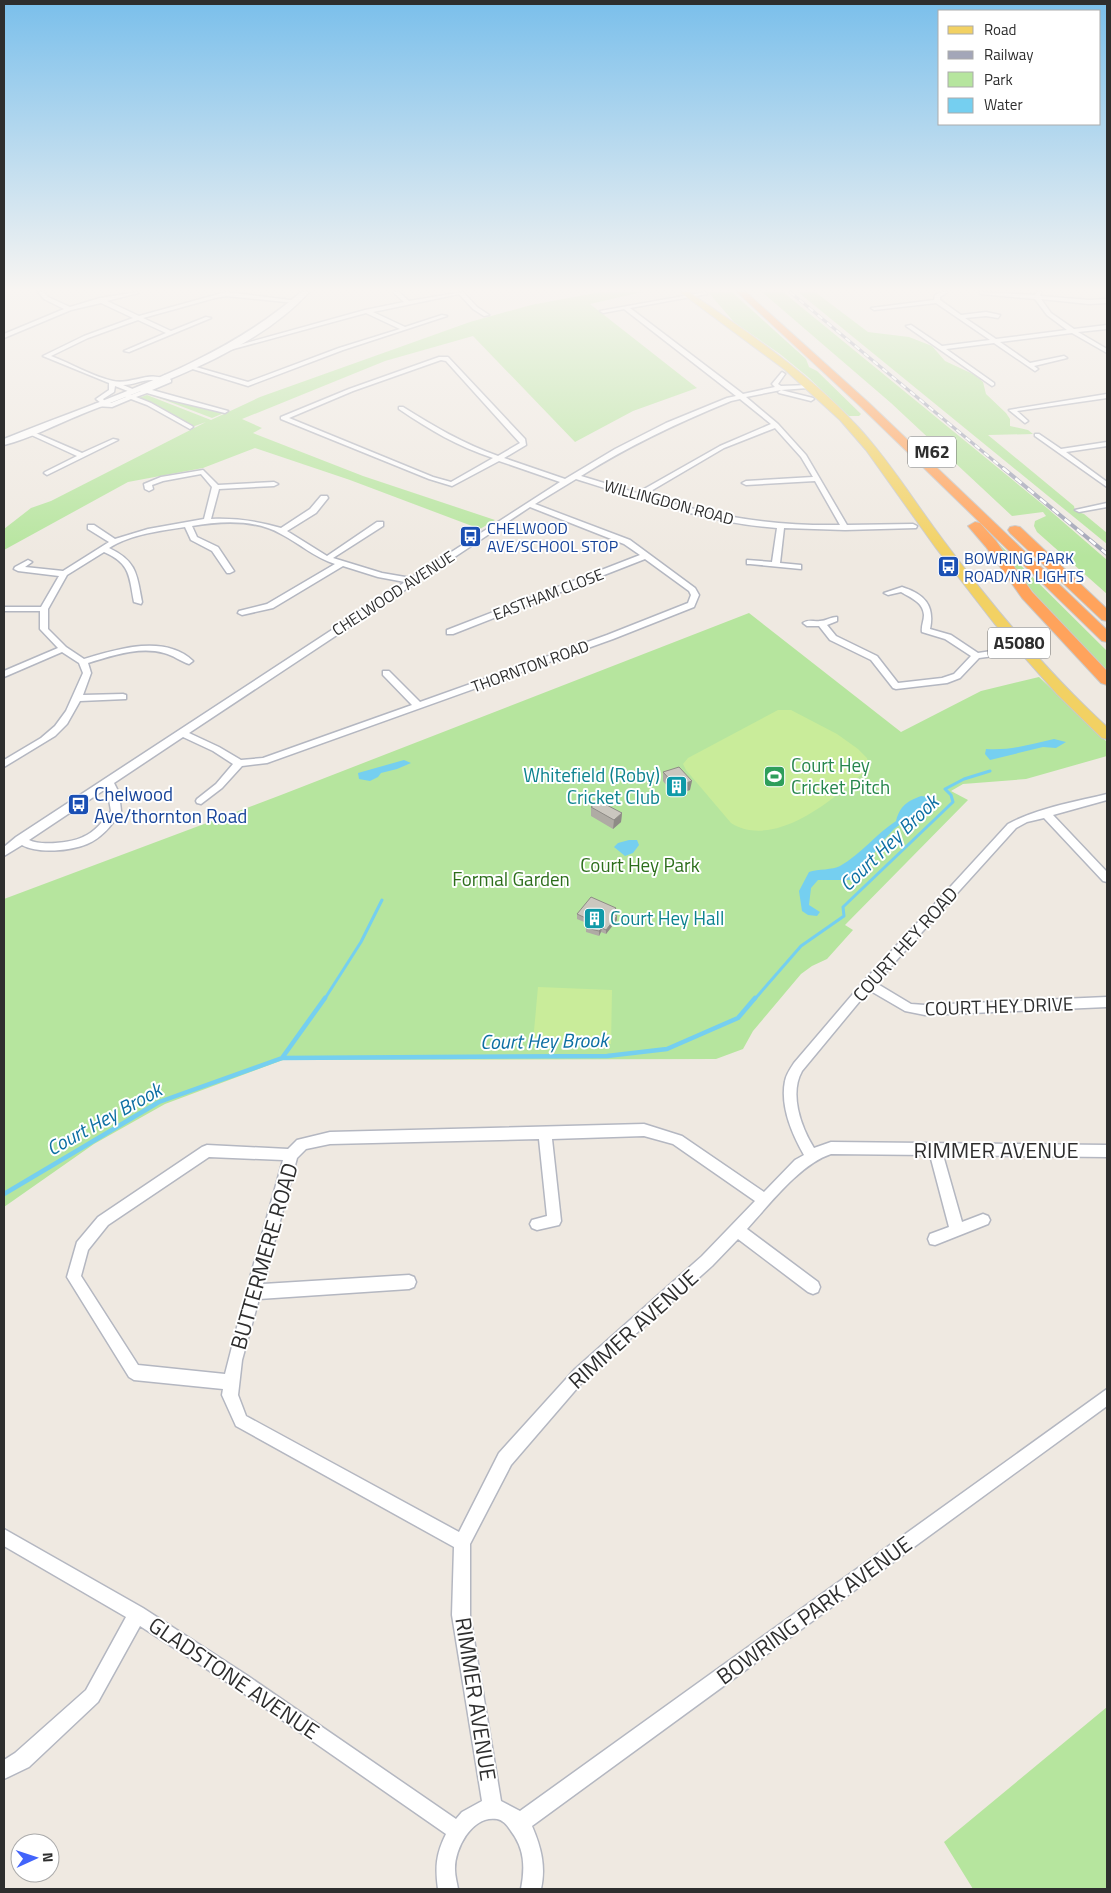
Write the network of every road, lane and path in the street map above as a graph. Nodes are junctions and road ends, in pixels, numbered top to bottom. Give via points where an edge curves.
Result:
1 (105, 380) edge
2 (143, 380) edge
3 (157, 380) edge
4 (235, 380) edge
5 (258, 380) edge
6 (380, 380) edge
7 (468, 380) edge
8 (721, 380) edge
9 (778, 380) edge
10 (801, 380) edge
11 (837, 380) edge
12 (854, 380) edge
13 (112, 383) junction
14 (806, 384) junction
15 (779, 389) junction
16 (135, 392) junction
17 (741, 396) junction
18 (1107, 396) edge
19 (811, 399) dead end
20 (1084, 400) junction
21 (101, 403) junction
22 (1094, 407) dead end
23 (401, 408) dead end
24 (225, 411) dead end
25 (1025, 420) dead end
26 (883, 422) junction
27 (776, 425) junction
28 (190, 427) dead end
29 (29, 432) junction
30 (1037, 435) dead end
31 (918, 439) dead end
32 (115, 440) dead end
33 (4, 442) edge
34 (1107, 444) edge
35 (1061, 451) junction
36 (82, 456) junction
37 (498, 458) junction
38 (212, 469) dead end
39 (203, 472) junction
40 (47, 473) dead end
41 (575, 476) junction
42 (818, 479) junction
43 (566, 482) junction
44 (746, 483) dead end
45 (274, 484) dead end
46 (1107, 485) edge
47 (216, 487) junction
48 (149, 489) dead end
49 (638, 496) junction
50 (324, 498) dead end
51 (531, 505) junction
52 (1107, 505) edge
53 (1078, 510) dead end
54 (1003, 518) dead end
55 (207, 521) junction
56 (188, 524) junction
57 (380, 524) dead end
58 (781, 526) junction
59 (913, 526) dead end
60 (91, 527) dead end
61 (844, 528) junction
62 (282, 531) junction
63 (114, 542) junction
64 (104, 549) junction
65 (646, 556) junction
66 (327, 559) junction
67 (28, 562) dead end
68 (750, 562) dead end
69 (343, 563) junction
70 (776, 564) junction
71 (798, 567) dead end
72 (230, 571) dead end
73 (64, 574) junction
74 (414, 581) junction
75 (888, 593) dead end
76 (138, 602) dead end
77 (4, 609) edge
78 (44, 609) junction
79 (242, 613) dead end
80 (1107, 617) edge
81 (834, 619) dead end
82 (807, 623) dead end
83 (822, 624) junction
84 (913, 628) dead end
85 (925, 630) junction
86 (450, 632) dead end
87 (1107, 638) edge
88 (62, 649) junction
89 (1024, 649) junction
90 (976, 656) junction
91 (189, 661) dead end
92 (83, 662) junction
93 (4, 673) edge
94 (386, 673) dead end
95 (1107, 680) edge
96 (123, 697) dead end
97 (76, 698) junction
98 (419, 706) junction
99 (181, 733) junction
100 (1107, 735) edge
101 (239, 763) junction
102 (4, 764) edge
103 (109, 782) junction
104 (1107, 797) edge
105 (201, 801) dead end
106 (1045, 813) junction
107 (4, 837) edge
108 (17, 843) junction
109 (4, 852) edge
110 (1107, 878) edge
111 (868, 984) junction
112 (1107, 1002) edge
113 (545, 1134) junction
114 (935, 1150) junction
115 (1107, 1151) edge
116 (291, 1155) junction
117 (812, 1156) junction
118 (765, 1200) junction
119 (983, 1220) dead end
120 (537, 1224) dead end
121 (737, 1230) junction
122 (957, 1230) junction
123 (935, 1239) dead end
124 (409, 1282) dead end
125 (813, 1287) dead end
126 (253, 1292) junction
127 (232, 1382) junction
128 (1107, 1397) edge
129 (4, 1537) edge
130 (462, 1542) junction
131 (137, 1614) junction
132 (4, 1770) edge
133 (493, 1809) junction
134 (520, 1823) junction
135 (456, 1830) junction
136 (448, 1889) edge
137 (531, 1889) edge

1 - 13 street
2 - 13 street
3 - 16 street
4 - 5 street via 248,384
6 - 37 street via 283,418 444,483 463,480
7 - 37 street via 524,444
8 - 17 street
9 - 15 street via 776,384
10 - 14 main road, A5080
11 - 26 highway, M62
12 - 31 highway, M62
13 - 16 street
13 - 21 street via 112,391 99,399
14 - 15 street, CHELWOOD AVENUE
14 - 89 main road, A5080 via 845,419 882,463 940,545
15 - 17 street, CHELWOOD AVENUE
15 - 19 street via 784,394
16 - 21 street
16 - 24 street
16 - 28 street via 149,404
17 - 27 street
17 - 41 street, CHELWOOD AVENUE via 668,424
18 - 20 street
20 - 22 street
20 - 25 street via 1012,410
21 - 29 street
23 - 37 street via 443,435
26 - 87 highway, M62
26 - 95 highway via 990,544 1027,595
27 - 42 street via 804,456
27 - 49 street via 710,452
29 - 33 street
29 - 36 street
30 - 35 street
32 - 36 street
34 - 35 street
35 - 46 street
36 - 40 street
37 - 43 street
38 - 39 street
39 - 47 street
39 - 48 street via 161,479 148,484
41 - 43 street, CHELWOOD AVENUE
41 - 49 street, WILLINGDON ROAD
42 - 44 street
42 - 61 street
43 - 51 street, CHELWOOD AVENUE
45 - 47 street
47 - 55 street
49 - 58 street, WILLINGDON ROAD via 697,513
50 - 62 street via 313,511
51 - 65 street, THORNTON ROAD via 619,539
51 - 74 street, CHELWOOD AVENUE
52 - 53 street
54 - 80 highway
55 - 56 street
55 - 62 street via 257,523
56 - 63 street via 148,531
56 - 72 street via 194,538 215,550
57 - 66 street
58 - 61 street, WILLINGDON ROAD
58 - 70 street
59 - 61 street, WILLINGDON ROAD
60 - 63 street
62 - 66 street
63 - 64 street
64 - 73 street
64 - 76 street via 122,556 129,563
65 - 86 street, EASTHAM CLOSE
65 - 98 street, THORNTON ROAD via 692,590 695,595 691,605
66 - 69 street
67 - 73 street via 18,569
68 - 70 street
69 - 74 street
69 - 79 street via 270,606
70 - 71 street
73 - 78 street
74 - 99 street, CHELWOOD AVENUE
75 - 85 street via 903,585 919,600 930,614
77 - 78 street
78 - 88 street via 44,630
81 - 83 street
82 - 83 street
83 - 90 street via 833,638 874,658 891,687 944,681 957,676
84 - 85 street
85 - 90 street via 954,641
88 - 92 street
88 - 93 street
89 - 90 street
89 - 100 main road, A5080
91 - 92 street via 176,652 152,648 118,651
92 - 97 street via 87,673
94 - 98 street
96 - 97 street
97 - 102 street via 63,723 50,735
98 - 101 street, THORNTON ROAD via 264,762
99 - 101 street via 216,748
99 - 103 street, CHELWOOD AVENUE
101 - 105 street
103 - 108 street, CHELWOOD AVENUE
103 - 108 street via 116,811 103,828 85,841 34,847
104 - 106 street, COURT HEY ROAD
106 - 110 street
106 - 111 street, COURT HEY ROAD via 1012,826
107 - 108 street
108 - 109 street, CHELWOOD AVENUE
111 - 112 street, COURT HEY DRIVE via 909,1008 925,1010
111 - 117 street, COURT HEY ROAD via 798,1067 791,1080 790,1095 800,1136
113 - 116 street, BUTTERMERE ROAD via 330,1138 302,1144
113 - 118 street, BUTTERMERE ROAD via 625,1130 659,1133 677,1140
113 - 120 street via 554,1220
114 - 115 street, RIMMER AVENUE
114 - 117 street, RIMMER AVENUE via 831,1148
114 - 122 street
116 - 126 street, BUTTERMERE ROAD
116 - 127 street via 207,1151 103,1221 82,1247 74,1277 134,1372
117 - 118 street, RIMMER AVENUE
118 - 121 street, RIMMER AVENUE
119 - 122 street
121 - 125 street
121 - 130 street, RIMMER AVENUE via 707,1261 580,1374 505,1459
122 - 123 street
124 - 126 street
126 - 127 street, BUTTERMERE ROAD
127 - 130 street, BUTTERMERE ROAD via 230,1395 241,1421
128 - 134 street, BOWRING PARK AVENUE
129 - 131 street, GLADSTONE AVENUE
130 - 133 street, RIMMER AVENUE via 462,1615
131 - 132 street via 92,1696 22,1760
131 - 135 street, GLADSTONE AVENUE via 242,1682
133 - 134 street
133 - 135 street via 481,1811
134 - 137 street via 532,1848 534,1874
135 - 136 street via 445,1862

